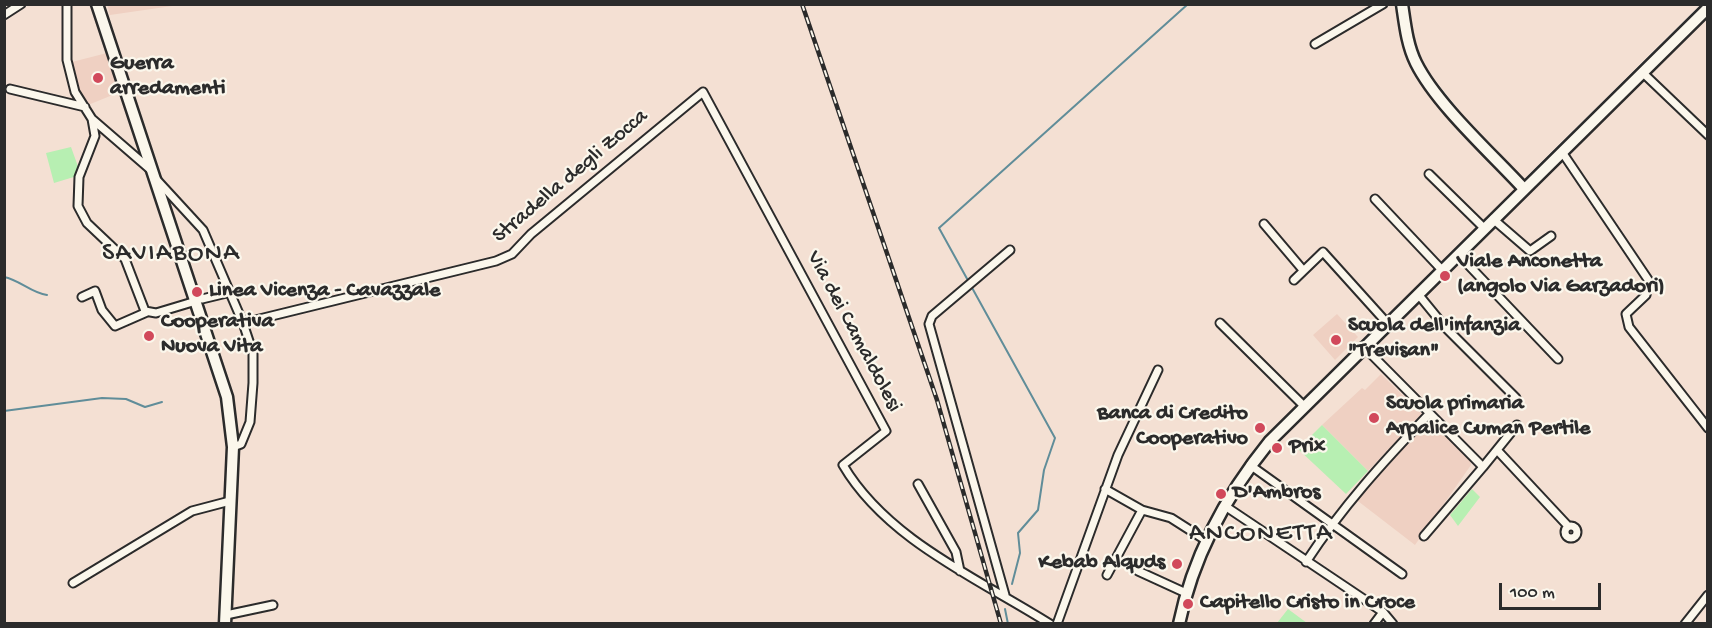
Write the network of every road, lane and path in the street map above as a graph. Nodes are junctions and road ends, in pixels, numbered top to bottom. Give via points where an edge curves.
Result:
1 (21, 4) edge
2 (67, 4) edge
3 (98, 4) edge
4 (1383, 4) edge
5 (1402, 4) edge
6 (1707, 8) edge
7 (4, 15) edge
8 (1315, 44) dead end
9 (1642, 72) junction
10 (10, 89) dead end
11 (703, 92) joint
12 (85, 107) junction
13 (92, 119) junction
14 (1707, 135) edge
15 (1562, 152) junction
16 (1429, 174) dead end
17 (155, 175) junction
18 (1524, 189) junction
19 (1375, 199) dead end
20 (1493, 219) junction
21 (1264, 224) dead end
22 (1484, 228) junction
23 (1551, 236) dead end
24 (1010, 250) dead end
25 (1458, 255) junction
26 (1303, 270) junction
27 (1442, 270) junction
28 (1294, 280) dead end
29 (231, 292) junction
30 (1418, 294) junction
31 (82, 297) dead end
32 (199, 300) junction
33 (147, 312) junction
34 (1387, 322) junction
35 (243, 323) junction
36 (1220, 323) dead end
37 (1363, 346) junction
38 (1558, 359) dead end
39 (1158, 370) dead end
40 (1516, 399) dead end
41 (1304, 406) junction
42 (1429, 414) junction
43 (1517, 425) dead end
44 (1707, 428) edge
45 (232, 447) junction
46 (1497, 450) junction
47 (1250, 465) junction
48 (1482, 467) junction
49 (918, 484) dead end
50 (1105, 489) junction
51 (230, 501) junction
52 (1225, 506) junction
53 (1142, 510) junction
54 (1331, 524) junction
55 (1568, 526) dead end
56 (1424, 536) dead end
57 (1207, 541) junction
58 (1306, 562) junction
59 (1138, 571) dead end
60 (960, 572) junction
61 (1402, 574) dead end
62 (1107, 575) dead end
63 (74, 583) dead end
64 (1186, 593) junction
65 (1707, 595) edge
66 (1005, 596) junction
67 (273, 605) dead end
68 (1383, 612) junction
69 (226, 619) edge
70 (1050, 624) edge
71 (1057, 624) edge
72 (1179, 624) edge
73 (1374, 624) edge
74 (1393, 624) edge
75 (1685, 624) edge

1 - 7 street
2 - 12 street via 66,60 75,92
3 - 17 main road
4 - 8 street
5 - 18 main road via 1416,64 1442,99
6 - 9 main road
9 - 14 street
9 - 15 main road
10 - 12 street
11 - 35 street, Stradella degli Zocca via 504,258
11 - 60 street, Via dei Camaldolesi via 886,431 843,465 852,481 885,517
12 - 13 street
13 - 17 street
13 - 33 street via 95,136 79,177 78,206 87,223 122,253
15 - 18 main road
15 - 44 street via 1647,275 1646,295 1626,314 1629,327
16 - 22 street
17 - 29 street via 203,230
17 - 32 main road
18 - 20 main road
19 - 27 street
20 - 22 main road
20 - 23 street via 1530,251
21 - 26 street
22 - 25 main road
24 - 66 street via 932,316 929,324
25 - 27 main road
25 - 38 street
26 - 28 street
26 - 34 street via 1323,252
27 - 30 main road
29 - 32 street
29 - 35 street
30 - 34 main road
30 - 40 street
31 - 33 street via 95,291 114,326
32 - 33 street
32 - 45 main road via 227,397
34 - 37 main road
35 - 45 street via 253,353 250,422 241,444
36 - 41 street
37 - 41 main road
37 - 42 street
39 - 50 street
41 - 47 main road
42 - 48 street
42 - 54 street
43 - 46 street
45 - 51 main road
46 - 48 street
46 - 55 street
47 - 52 main road
47 - 54 street
48 - 56 street
49 - 60 street via 956,552
50 - 53 street
50 - 71 street
51 - 63 street via 192,511
51 - 69 main road
52 - 57 main road
52 - 58 street
53 - 57 street via 1172,518
53 - 62 street
54 - 58 street
54 - 61 street
57 - 64 main road
58 - 68 street
59 - 64 street
60 - 66 street, Via dei Camaldolesi
64 - 72 main road
65 - 75 street
66 - 70 street, Via dei Camaldolesi
67 - 69 street
68 - 73 street
68 - 74 street

